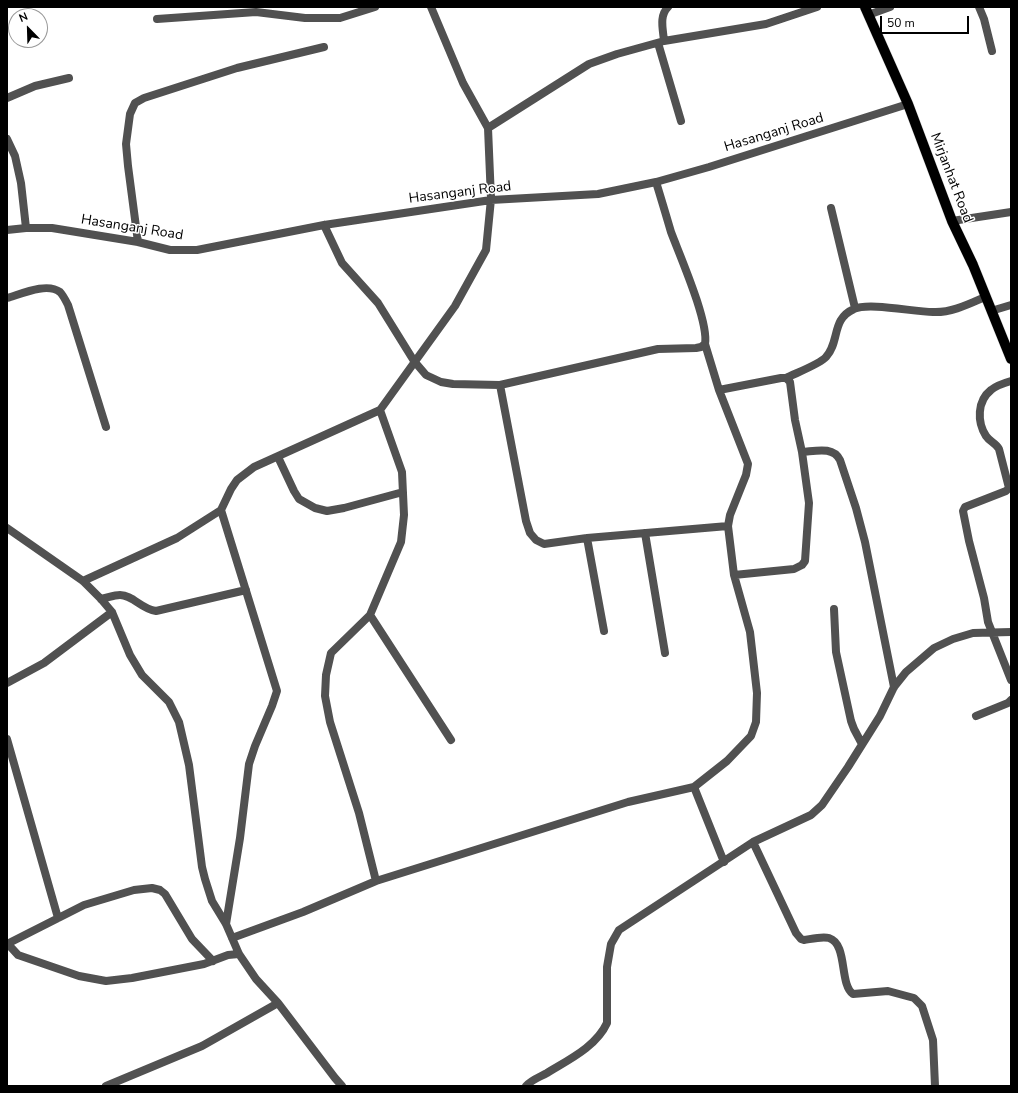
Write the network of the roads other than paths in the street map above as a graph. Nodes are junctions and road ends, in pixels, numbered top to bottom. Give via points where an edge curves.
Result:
1 (375, 7) edge
2 (431, 7) edge
3 (668, 7) edge
4 (817, 7) edge
5 (890, 7) edge
6 (979, 7) edge
7 (230, 10) edge
8 (866, 11) edge
9 (157, 18) dead end
10 (661, 42) junction
11 (324, 47) dead end
12 (992, 51) dead end
13 (69, 78) dead end
14 (7, 98) edge
15 (908, 104) junction
16 (681, 121) dead end
17 (488, 128) junction
18 (7, 139) edge
19 (656, 182) junction
20 (491, 200) junction
21 (831, 208) dead end
22 (1011, 212) edge
23 (952, 221) junction
24 (324, 225) junction
25 (26, 228) junction
26 (7, 230) edge
27 (138, 242) junction
28 (7, 298) edge
29 (985, 298) junction
30 (1011, 305) edge
31 (855, 308) junction
32 (991, 311) junction
33 (705, 344) junction
34 (1011, 358) edge
35 (414, 361) junction
36 (786, 378) junction
37 (1011, 380) edge
38 (500, 385) junction
39 (719, 390) junction
40 (380, 410) junction
41 (106, 427) dead end
42 (802, 452) junction
43 (278, 457) junction
44 (403, 492) junction
45 (221, 510) junction
46 (728, 526) junction
47 (7, 528) edge
48 (645, 533) junction
49 (587, 538) junction
50 (734, 575) junction
51 (83, 581) junction
52 (246, 590) junction
53 (100, 599) junction
54 (834, 609) dead end
55 (112, 612) junction
56 (370, 614) junction
57 (604, 631) dead end
58 (1011, 632) edge
59 (992, 633) junction
60 (665, 653) dead end
61 (1011, 680) edge
62 (7, 683) edge
63 (894, 687) junction
64 (1011, 700) edge
65 (976, 716) dead end
66 (7, 739) edge
67 (452, 740) dead end
68 (862, 744) junction
69 (694, 787) junction
70 (753, 842) junction
71 (724, 862) junction
72 (376, 881) junction
73 (58, 918) junction
74 (226, 924) junction
75 (232, 938) junction
76 (7, 944) edge
77 (239, 954) junction
78 (213, 960) junction
79 (278, 1003) junction
80 (106, 1086) edge
81 (342, 1086) edge
82 (526, 1086) edge
83 (935, 1086) edge

1 - 7 street via 340,18 305,18
2 - 17 street via 463,83
3 - 10 street via 662,18
4 - 10 street via 766,24
5 - 8 street
6 - 12 street
7 - 9 street
8 - 15 main road, Mirjanhat Road
10 - 16 street
10 - 17 street via 590,64
11 - 27 street via 237,68 135,103 130,114 126,144
13 - 14 street via 35,86
15 - 19 street, Hasanganj Road
15 - 23 main road, Mirjanhat Road
17 - 20 street
18 - 25 street via 15,156 21,184
19 - 20 street, Hasanganj Road via 598,194
19 - 33 street via 701,314
20 - 24 street, Hasanganj Road
20 - 35 street via 486,250 455,306
21 - 31 street
22 - 23 street
23 - 29 main road, Mirjanhat Road
24 - 27 street, Hasanganj Road via 197,250 170,250
24 - 35 street via 342,263 378,303
25 - 26 street, Hasanganj Road
25 - 27 street, Hasanganj Road via 52,228
28 - 41 street via 44,287 61,292 68,305
29 - 31 street via 958,308 934,312
29 - 32 main road, Mirjanhat Road
30 - 32 street
31 - 36 street via 838,324 831,350 825,359
32 - 34 main road, Mirjanhat Road
33 - 38 street via 696,348 652,350
33 - 39 street
35 - 38 street via 426,375 441,382
35 - 40 street
36 - 39 street
36 - 42 street via 790,382
37 - 59 street via 990,390 979,416 987,437 999,449 1009,488 965,507 963,511
38 - 49 street via 530,533 544,544
39 - 46 street via 748,464
40 - 43 street
40 - 44 street via 402,472
42 - 50 street via 808,503 805,561 794,570
42 - 63 street via 830,450 838,455 840,460 865,542
43 - 44 street via 299,498 315,508 327,511 344,508
43 - 45 street via 254,468 237,480
44 - 56 street via 401,542
45 - 51 street via 177,538
45 - 52 street
46 - 48 street
46 - 50 street
47 - 51 street
48 - 49 street
48 - 60 street
49 - 57 street
50 - 69 street via 750,632 756,722 751,736 727,761
51 - 53 street
52 - 53 street via 156,611 147,609 128,596
52 - 74 street via 277,691 249,764
53 - 55 street
54 - 68 street via 838,666 851,721
55 - 62 street via 44,663
55 - 74 street via 142,676 169,702 179,722 189,765 204,879 212,901
56 - 67 street
56 - 72 street via 331,653 325,696 330,722 359,813
58 - 59 street
59 - 61 street
59 - 63 street via 973,633 944,642 914,664
63 - 68 street
64 - 65 street
66 - 73 street
68 - 70 street via 822,805 812,815
69 - 71 street
69 - 72 street via 628,802
70 - 71 street
70 - 83 street via 796,933 804,940 828,938 836,943 849,991 853,994 888,991 914,998 922,1006 933,1040
71 - 82 street via 619,930 611,944 607,967 607,1023 603,1031 596,1040 568,1060
72 - 75 street
73 - 76 street
73 - 78 street via 84,905 134,890 160,890 192,939
74 - 75 street
75 - 77 street
76 - 78 street via 18,955 79,976 106,981 204,964
77 - 78 street
77 - 79 street via 256,979
79 - 80 street via 202,1046
79 - 81 street

